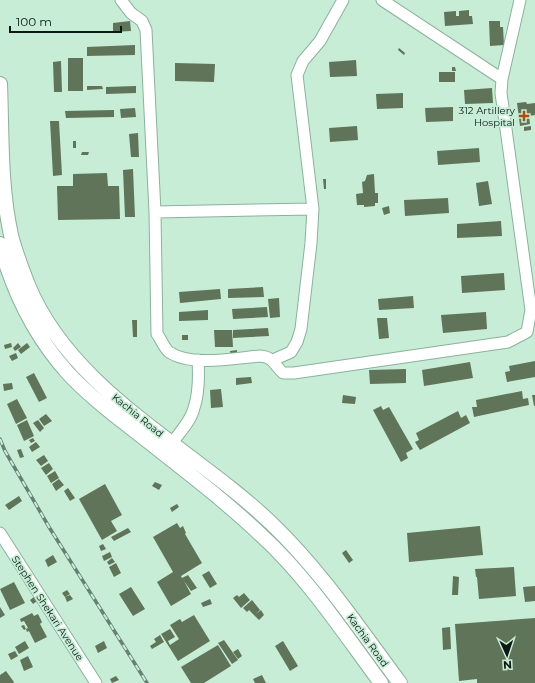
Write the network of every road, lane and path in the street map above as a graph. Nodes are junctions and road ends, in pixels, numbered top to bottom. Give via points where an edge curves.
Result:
1 (121, 0) edge
2 (343, 0) edge
3 (382, 0) edge
4 (520, 0) edge
5 (502, 79) junction
6 (0, 84) edge
7 (313, 208) junction
8 (155, 212) junction
9 (0, 244) edge
10 (198, 360) junction
11 (273, 360) junction
12 (172, 443) junction
13 (0, 533) edge
14 (96, 683) edge
15 (381, 683) edge
16 (400, 683) edge

1 - 8 street via 131,13 142,21 146,30
2 - 7 street via 320,40 303,61 297,75
3 - 5 street
4 - 5 street
5 - 11 street via 501,93 531,310 527,332 508,342 294,373 283,373
6 - 12 main road, Kachia Road via 7,212 14,244 39,307 53,330 80,364
7 - 8 street
7 - 11 street via 301,329 291,352
8 - 10 street via 157,334 168,351 182,358
9 - 15 main road, Kachia Road via 15,290 26,313 67,372 106,409 238,514 279,552 322,602
10 - 11 street via 260,356 268,356
10 - 12 street via 199,382 194,408
12 - 16 main road, Kachia Road via 247,502 298,552 334,593
13 - 14 street, Stephen Shekari Avenue

